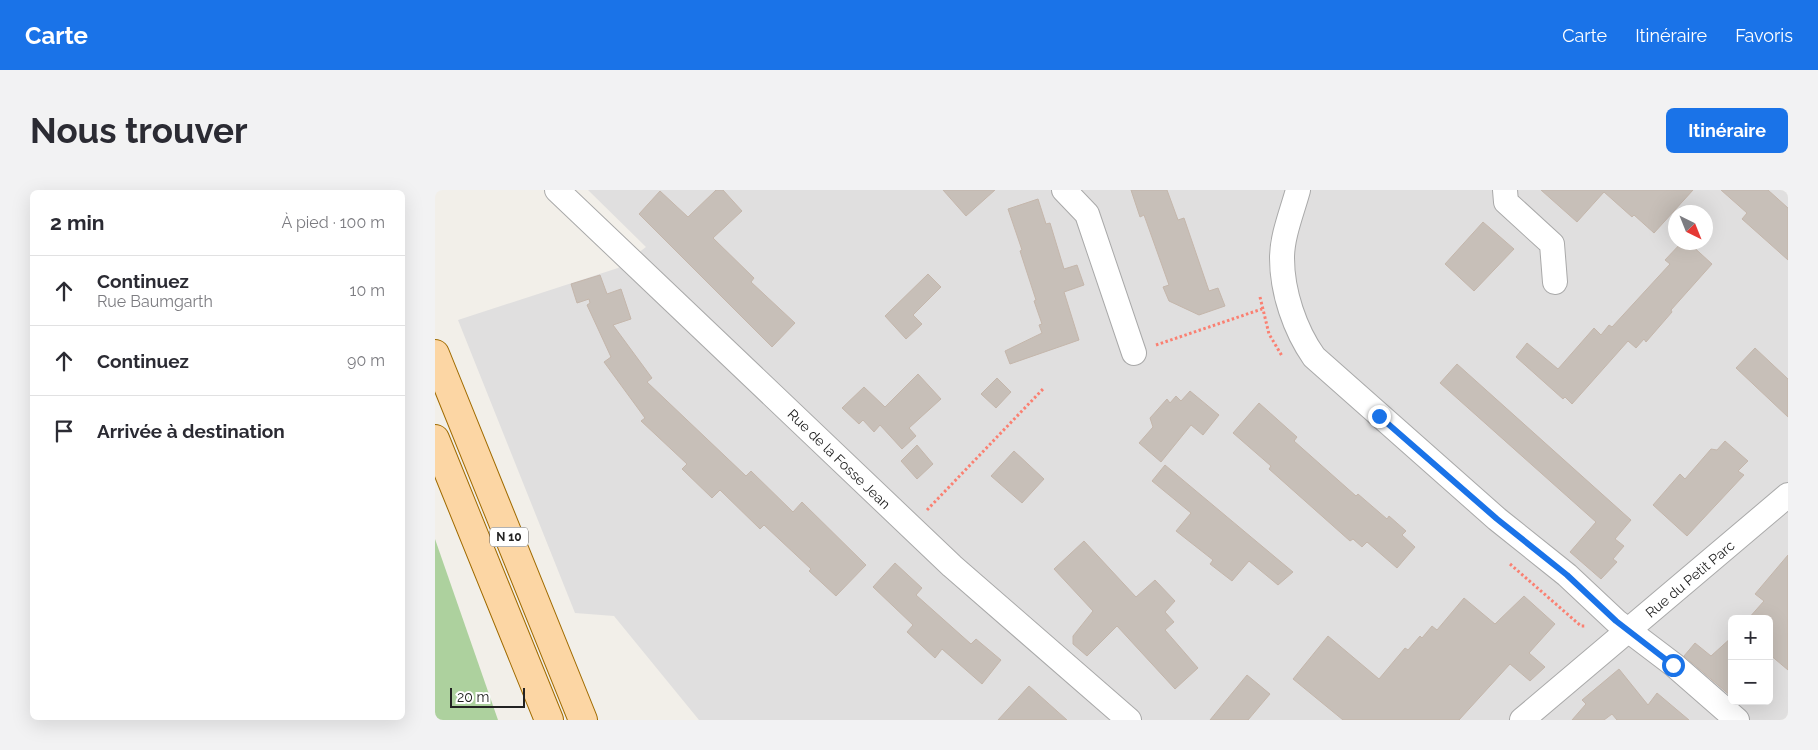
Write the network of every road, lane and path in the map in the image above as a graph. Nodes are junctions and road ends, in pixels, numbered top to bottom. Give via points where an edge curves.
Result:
1 (557, 190) edge
2 (1064, 190) edge
3 (1298, 190) edge
4 (1505, 190) edge
5 (1555, 282) dead end
6 (1262, 309) dead end
7 (1134, 353) joint
8 (435, 354) edge
9 (1043, 389) dead end
10 (435, 439) edge
11 (1788, 496) edge
12 (911, 527) junction
13 (1629, 632) junction
14 (549, 720) edge
15 (583, 720) edge
16 (1129, 720) edge
17 (1522, 720) edge
18 (1737, 720) edge

1 - 12 street, Rue de la Fosse Jean
2 - 7 street via 1087,214
3 - 13 street via 1282,257 1284,285 1304,343 1314,357
4 - 5 street via 1506,202 1552,244
6 - 7 path
8 - 15 main road, N 10
9 - 12 path
10 - 14 main road, N 10
11 - 13 street, Rue du Petit Parc
12 - 16 street, Rue de la Fosse Jean
13 - 17 street, Rue du Petit Parc
13 - 18 street

